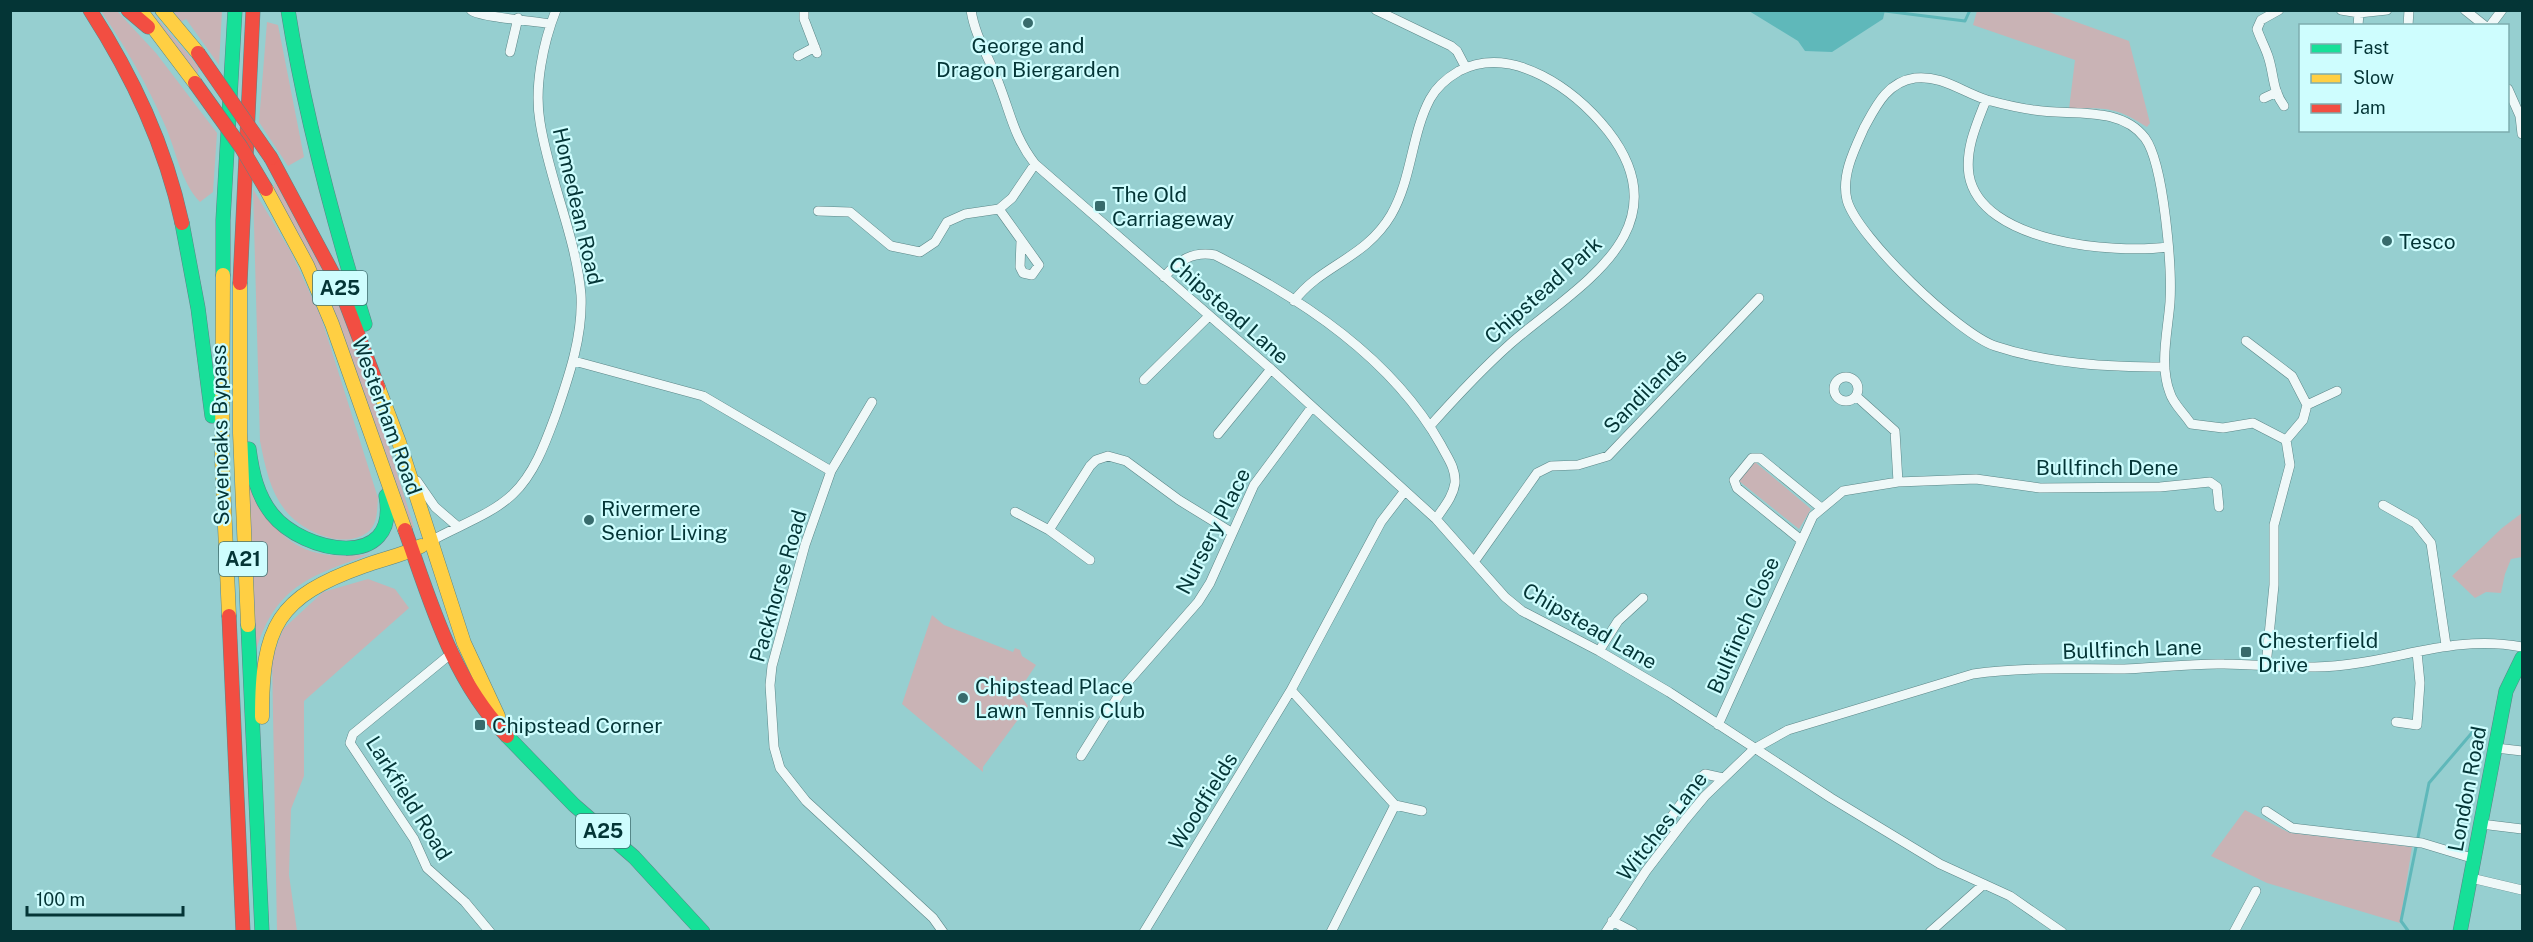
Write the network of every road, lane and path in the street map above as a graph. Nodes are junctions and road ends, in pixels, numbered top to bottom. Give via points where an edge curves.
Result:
1 (90, 10) edge
2 (129, 10) edge
3 (140, 10) edge
4 (162, 10) edge
5 (235, 10) edge
6 (253, 10) edge
7 (288, 10) edge
8 (471, 10) edge
9 (556, 10) edge
10 (804, 10) edge
11 (971, 10) edge
12 (1376, 10) edge
13 (2279, 10) edge
14 (2341, 10) edge
15 (2387, 10) edge
16 (2465, 10) edge
17 (2502, 10) edge
18 (2360, 13) junction
19 (518, 18) junction
20 (550, 24) junction
21 (2358, 24) edge
22 (2482, 24) edge
23 (2492, 24) edge
24 (162, 39) junction
25 (510, 52) dead end
26 (798, 56) dead end
27 (1466, 68) junction
28 (2509, 91) edge
29 (2277, 92) junction
30 (2264, 98) dead end
31 (1986, 100) junction
32 (2284, 106) dead end
33 (2521, 116) edge
34 (2523, 134) edge
35 (1035, 164) junction
36 (999, 209) junction
37 (818, 211) dead end
38 (1021, 241) dead end
39 (2168, 248) junction
40 (1164, 277) junction
41 (1759, 298) dead end
42 (1294, 301) junction
43 (240, 307) junction
44 (1209, 316) junction
45 (2246, 341) dead end
46 (574, 361) junction
47 (2165, 367) junction
48 (1271, 369) junction
49 (1144, 380) dead end
50 (378, 382) junction
51 (2337, 391) dead end
52 (1856, 396) dead end
53 (872, 402) dead end
54 (2307, 405) junction
55 (1312, 408) junction
56 (1430, 426) junction
57 (1218, 434) dead end
58 (2286, 440) junction
59 (407, 466) junction
60 (381, 467) junction
61 (831, 471) junction
62 (1976, 479) joint
63 (1898, 482) junction
64 (1404, 492) junction
65 (2384, 505) dead end
66 (1820, 507) junction
67 (2219, 507) dead end
68 (223, 510) junction
69 (1015, 512) dead end
70 (1436, 519) junction
71 (457, 526) junction
72 (1049, 530) junction
73 (1231, 532) junction
74 (1801, 540) junction
75 (430, 541) junction
76 (413, 551) junction
77 (1090, 560) dead end
78 (1474, 562) junction
79 (1643, 598) dead end
80 (464, 643) junction
81 (2446, 645) junction
82 (2523, 647) edge
83 (1599, 651) junction
84 (2417, 652) junction
85 (450, 654) junction
86 (2523, 658) edge
87 (2266, 666) junction
88 (1291, 690) junction
89 (2396, 722) dead end
90 (1718, 725) junction
91 (503, 730) junction
92 (2496, 748) junction
93 (1754, 749) junction
94 (2523, 751) edge
95 (1081, 756) dead end
96 (1723, 778) junction
97 (1395, 805) junction
98 (256, 810) junction
99 (1422, 811) dead end
100 (2266, 811) dead end
101 (2481, 824) junction
102 (2523, 828) edge
103 (1676, 831) junction
104 (2475, 859) junction
105 (2471, 878) junction
106 (1984, 884) junction
107 (2523, 890) edge
108 (2256, 891) dead end
109 (1612, 921) junction
110 (243, 932) edge
111 (262, 932) edge
112 (490, 932) edge
113 (703, 932) edge
114 (943, 932) edge
115 (1144, 932) edge
116 (1331, 932) edge
117 (1606, 932) edge
118 (1633, 932) edge
119 (1930, 932) edge
120 (2062, 932) edge
121 (2234, 932) edge
122 (2460, 932) edge

1 - 68 main road via 125,67 153,124 188,237
2 - 24 main road, Westerham Road / A25
3 - 24 main road
4 - 50 main road, Westerham Road / A25, bridge via 198,53 271,158 339,285
5 - 68 main road, Sevenoaks Bypass / A21 via 223,231
6 - 43 main road, Sevenoaks Bypass / A21
7 - 50 main road via 318,169 369,336
8 - 19 street via 481,17
9 - 20 street, Homedean Road
10 - 26 street via 816,50
11 - 35 street, Chipstead Lane via 973,26 999,83 1019,143
12 - 27 street via 1451,46
13 - 29 street via 2261,20 2257,29
14 - 18 street
15 - 18 street
16 - 22 street
17 - 23 street
18 - 21 street
19 - 20 street
19 - 25 street
20 - 46 street, Homedean Road via 539,87 539,120 581,295
24 - 60 main road, Westerham Road / A25, bridge via 225,123 307,265 332,324
27 - 42 street, Chipstead Park via 1442,83 1431,97 1399,200 1384,225 1364,249 1309,284
27 - 56 street, Chipstead Park via 1499,63 1515,66 1573,95 1606,130 1629,163 1634,208 1625,234 1605,262 1494,358
28 - 33 street
29 - 30 street
29 - 32 street
31 - 39 street via 2061,114 2115,117 2134,127 2150,146 2155,161
31 - 39 street via 1975,128 1968,165 1974,191 1991,213 2027,233 2062,241 2142,251
31 - 47 street via 1927,78 1904,81 1886,92 1858,141 1847,172 1848,203 1857,218 1901,271 1977,339 2023,354 2068,362
33 - 34 street
35 - 36 street via 1012,198
35 - 40 street, Chipstead Lane
36 - 37 street via 964,214 946,222 935,242 920,252 891,246 850,212
36 - 38 street
39 - 47 street via 2170,299
40 - 42 street via 1183,260 1203,253 1226,261
40 - 44 street, Chipstead Lane
41 - 78 street, Sandilands via 1608,456 1578,465 1551,466 1537,473
42 - 56 street via 1343,333 1419,409
43 - 60 main road via 250,463 258,490 273,516 292,533 316,544 340,547 371,543 381,536 388,522
43 - 98 main road, Sevenoaks Bypass / A21 via 242,516
44 - 48 street, Chipstead Lane
44 - 49 street
45 - 54 street via 2292,376
46 - 61 street via 703,396
46 - 71 street, Homedean Road via 544,445 514,493
47 - 58 street via 2170,394 2191,424 2223,428 2253,423
48 - 55 street, Chipstead Lane
48 - 57 street
50 - 59 main road, Westerham Road / A25
51 - 54 street
52 - 63 street via 1895,431
53 - 61 street, Packhorse Road
54 - 58 street via 2303,420
55 - 64 street, Chipstead Lane
55 - 73 street, Nursery Place via 1254,485
56 - 70 street via 1455,476 1453,490
58 - 87 street via 2290,465 2274,525 2274,585
59 - 71 street via 435,507
59 - 75 main road, Westerham Road / A25
60 - 76 main road, Westerham Road / A25
61 - 114 street, Packhorse Road via 805,545 772,666 774,747 780,768 806,801 933,918
62 - 63 street, Bullfinch Close
62 - 67 street, Bullfinch Dene via 2040,488 2160,487 2210,482 2217,487
63 - 66 street, Bullfinch Close via 1843,491
64 - 70 street, Chipstead Lane
64 - 88 street, Woodfields via 1381,522
65 - 81 street via 2415,523 2431,543
66 - 74 street, Bullfinch Close
66 - 74 street, Bullfinch Close via 1760,458 1752,458 1734,480 1737,488
68 - 110 main road, Sevenoaks Bypass / A21
69 - 72 street
70 - 78 street, Chipstead Lane
71 - 75 street
72 - 73 street via 1090,466 1108,456 1126,461
72 - 77 street
73 - 95 street, Nursery Place via 1198,602 1126,684
74 - 90 street, Bullfinch Close
75 - 76 main road
75 - 80 main road, Westerham Road / A25
76 - 85 main road, Westerham Road / A25
76 - 98 main road via 311,588 288,606 275,623 262,667 262,758
78 - 83 street, Chipstead Lane via 1522,611
79 - 83 street via 1618,621
80 - 85 street, Larkfield Road
80 - 91 main road, Westerham Road / A25
81 - 82 street, Bullfinch Lane via 2506,642
81 - 84 street, Bullfinch Lane
83 - 90 street, Chipstead Lane
84 - 87 street, Bullfinch Lane via 2317,667
84 - 89 street via 2417,725
85 - 91 main road, Westerham Road / A25 via 476,698
85 - 112 street, Larkfield Road via 353,734 350,743 414,839 428,868
86 - 92 main road, London Road via 2506,691
87 - 93 street, Bullfinch Lane via 2030,669 1973,674 1788,730
88 - 97 street
88 - 115 street, Woodfields
90 - 93 street, Chipstead Lane
91 - 113 main road, Westerham Road / A25 via 574,805 634,857
92 - 94 street
92 - 101 main road, London Road
93 - 96 street, Witches Lane
93 - 106 street, Chipstead Lane via 1940,864
96 - 103 street, Witches Lane
96 - 103 street via 1705,774 1700,778 1672,816 1671,825
97 - 99 street
97 - 116 street
98 - 111 main road, Sevenoaks Bypass / A21
100 - 104 street via 2292,828 2422,843
101 - 102 street
101 - 104 main road, London Road
103 - 109 street, Witches Lane
104 - 105 main road, London Road
105 - 107 street
105 - 122 main road, London Road
106 - 119 street
106 - 120 street, Chipstead Lane via 2010,896
108 - 121 street
109 - 117 street, Witches Lane
109 - 118 street

